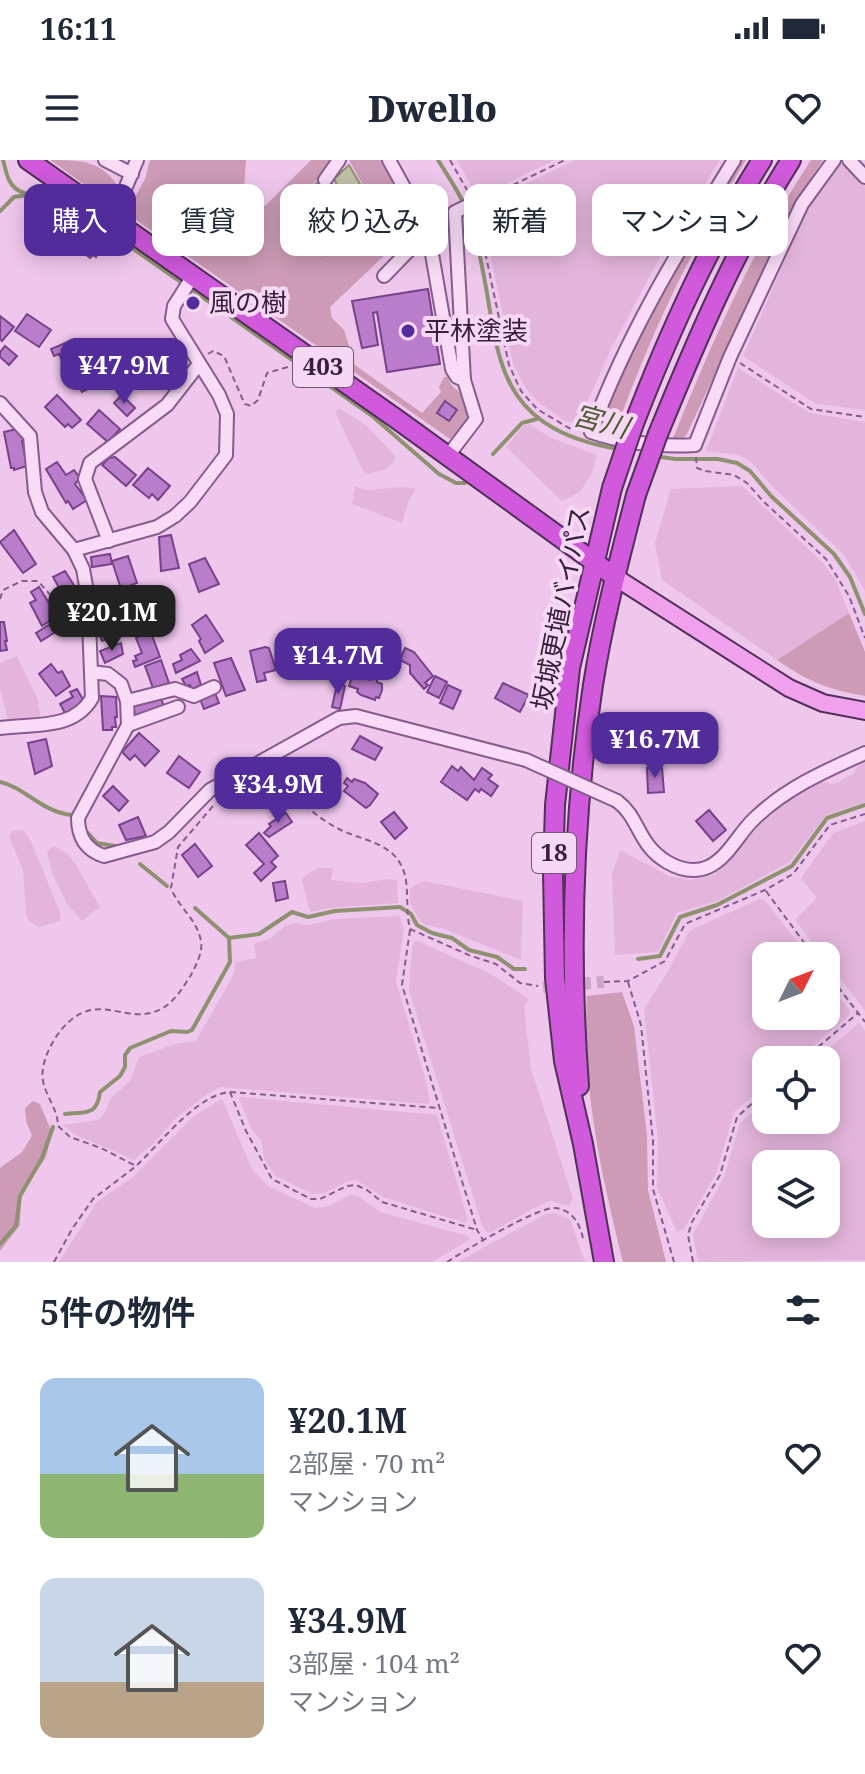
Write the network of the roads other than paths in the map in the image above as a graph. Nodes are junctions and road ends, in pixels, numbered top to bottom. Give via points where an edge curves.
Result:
1 (28, 160) edge
2 (105, 160) edge
3 (137, 160) edge
4 (339, 160) edge
5 (389, 160) edge
6 (734, 160) edge
7 (762, 160) edge
8 (791, 160) edge
9 (834, 160) edge
10 (849, 160) edge
11 (132, 174) junction
12 (865, 177) edge
13 (325, 180) dead end
14 (62, 184) edge
15 (128, 184) edge
16 (402, 184) edge
17 (464, 207) edge
18 (136, 240) edge
19 (403, 256) edge
20 (432, 256) edge
21 (384, 276) dead end
22 (188, 283) junction
23 (199, 364) junction
24 (464, 380) junction
25 (0, 403) edge
26 (447, 457) junction
27 (109, 541) junction
28 (74, 550) junction
29 (594, 563) junction
30 (615, 577) junction
31 (91, 672) junction
32 (214, 687) dead end
33 (127, 701) junction
34 (178, 707) dead end
35 (865, 711) edge
36 (128, 725) junction
37 (0, 728) edge
38 (865, 753) edge
39 (583, 1144) junction
40 (604, 1262) edge

1 - 14 highway, 403
2 - 11 street
3 - 11 street
4 - 13 street
5 - 16 street
6 - 9 street via 660,280 591,432 614,440 695,445 802,204
7 - 29 highway, 坂城更埴バイパス / 18, bridge via 668,335 612,488
8 - 30 highway, 坂城更埴バイパス / 18, bridge via 723,281 658,434
10 - 12 street
11 - 15 street
17 - 24 street via 455,212
18 - 22 highway, 403
19 - 21 street
20 - 24 street via 452,369
22 - 23 street via 172,319
22 - 26 highway, 403
23 - 27 street via 167,405 90,463 85,479
23 - 27 street via 227,414 226,455 175,516
24 - 26 street via 476,419
25 - 28 street via 30,436 42,512
26 - 29 highway, 403
27 - 28 street
28 - 31 street via 88,597
29 - 30 highway, 403
29 - 39 highway, 坂城更埴バイパス / 18 via 570,668 554,819 555,978 564,1061
30 - 35 main road via 789,688 823,703
30 - 39 highway, 坂城更埴バイパス / 18 via 593,683 578,812 572,973
31 - 33 street via 108,674 121,684
31 - 37 street via 92,698 86,709 54,725
32 - 33 street via 194,696 175,689
33 - 36 street
34 - 36 street
36 - 38 street, bridge via 78,818 86,845 104,856 155,842 223,781 339,718 356,716 526,760 617,801 654,853 692,871 719,860 781,796
39 - 40 highway, 坂城更埴バイパス / 18

